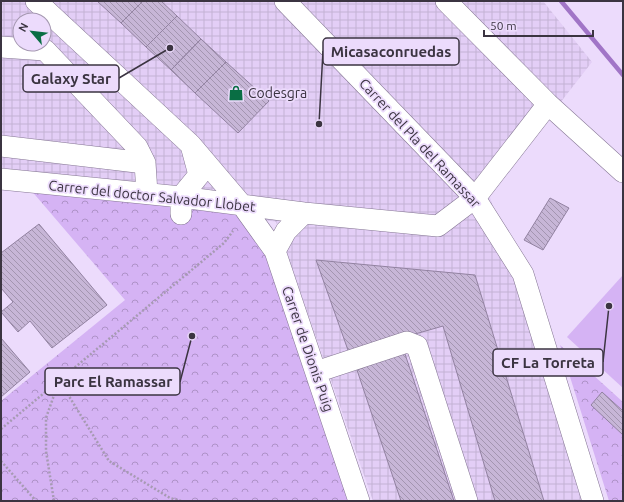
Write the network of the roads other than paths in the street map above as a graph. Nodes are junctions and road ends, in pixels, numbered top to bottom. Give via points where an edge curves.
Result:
1 (36, 1) edge
2 (285, 1) edge
3 (446, 1) edge
4 (1, 47) edge
5 (548, 104) junction
6 (191, 145) junction
7 (1, 146) edge
8 (145, 163) junction
9 (623, 172) edge
10 (3, 182) edge
11 (147, 193) junction
12 (475, 198) junction
13 (181, 205) junction
14 (242, 205) junction
15 (304, 213) junction
16 (275, 251) junction
17 (316, 372) junction
18 (359, 501) edge
19 (467, 501) edge
20 (593, 501) edge

1 - 6 street, Carrer de Dionis Puig
2 - 12 street, Carrer del Pla del Ramassar
3 - 5 street
4 - 8 street via 46,50 66,77 137,147
5 - 9 street
5 - 12 street, Carrer del doctor Salvador Llobet
6 - 13 street via 199,175
6 - 14 street, Carrer de Dionis Puig
7 - 8 street
8 - 11 street
10 - 11 street, Carrer del doctor Salvador Llobet
11 - 13 street, Carrer del doctor Salvador Llobet
12 - 15 street, Carrer del doctor Salvador Llobet via 438,226
12 - 20 street, Carrer del Pla del Ramassar via 523,274
13 - 14 street, Carrer del doctor Salvador Llobet
14 - 15 street, Carrer del doctor Salvador Llobet
14 - 16 street, Carrer de Dionis Puig
15 - 16 street via 286,231
16 - 17 street, Carrer de Dionis Puig
17 - 18 street, Carrer de Dionis Puig
17 - 19 street via 408,342 417,346

